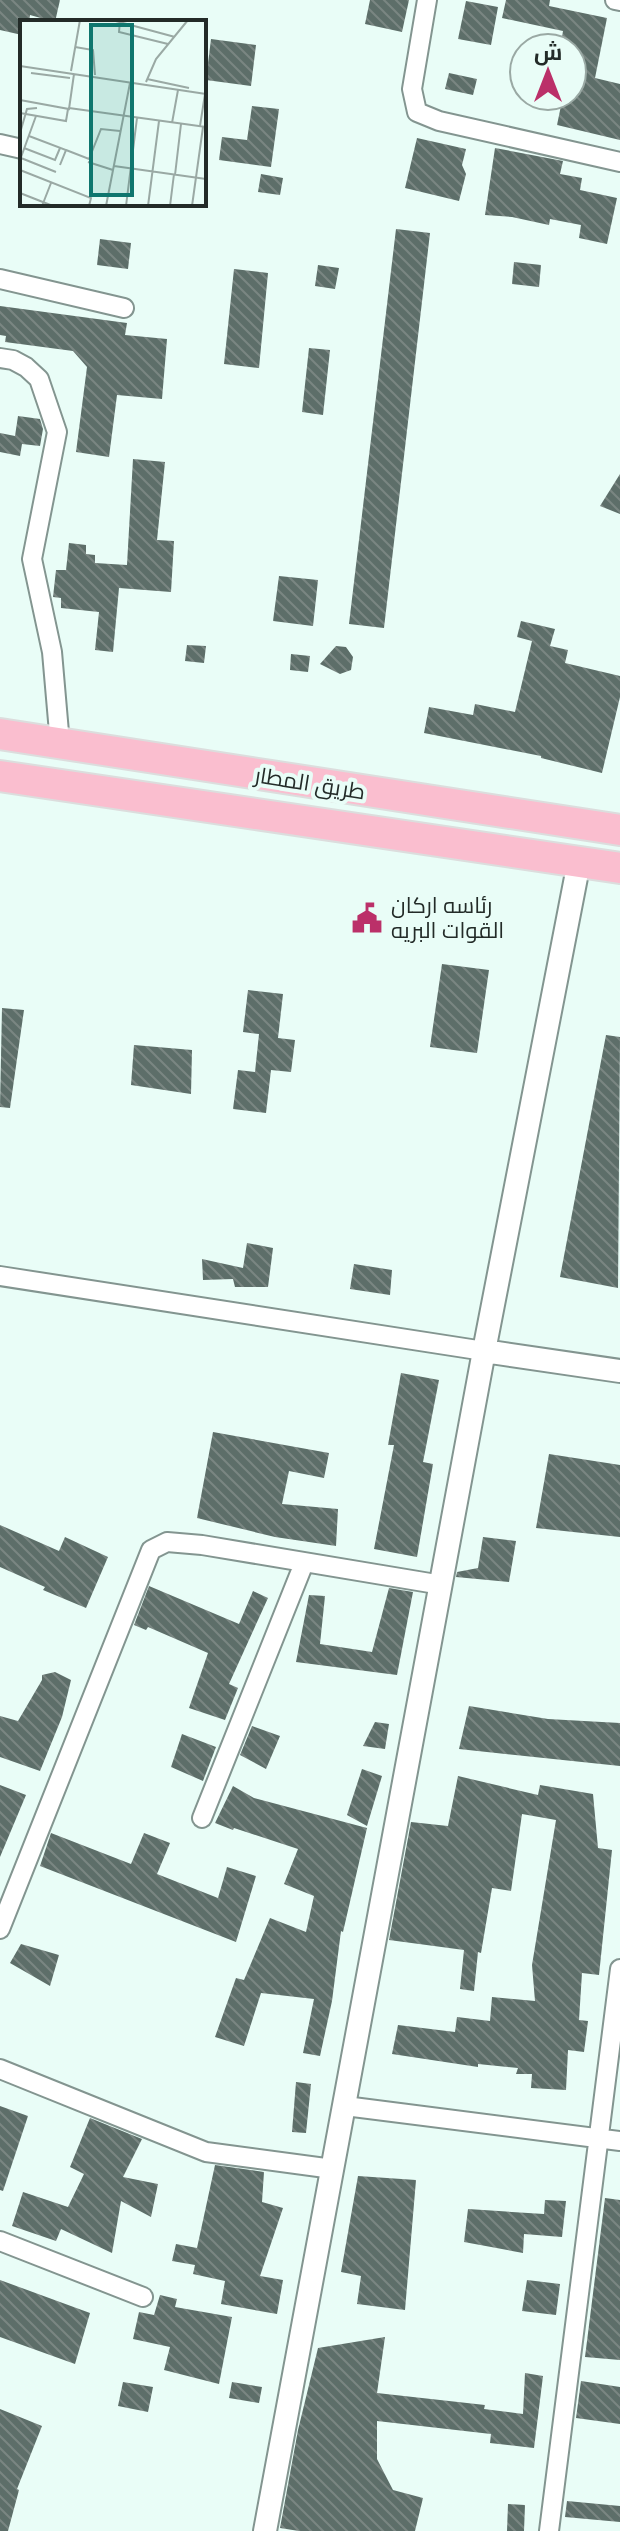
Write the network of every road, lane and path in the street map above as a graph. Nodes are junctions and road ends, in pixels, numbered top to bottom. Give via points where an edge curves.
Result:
1 (427, 0) edge
2 (0, 144) edge
3 (20, 149) edge
4 (620, 162) edge
5 (0, 279) edge
6 (124, 308) dead end
7 (0, 358) edge
8 (0, 734) edge
9 (60, 744) junction
10 (0, 776) edge
11 (620, 830) edge
12 (579, 862) junction
13 (620, 868) edge
14 (0, 1276) edge
15 (484, 1351) junction
16 (620, 1371) edge
17 (304, 1563) junction
18 (442, 1585) junction
19 (202, 1818) dead end
20 (6, 1896) edge
21 (0, 1929) edge
22 (620, 1969) edge
23 (0, 2069) edge
24 (345, 2106) junction
25 (599, 2139) junction
26 (620, 2141) edge
27 (333, 2169) junction
28 (0, 2241) edge
29 (143, 2297) dead end
30 (265, 2531) edge
31 (549, 2531) edge

1 - 4 street via 412,89 417,112
2 - 3 street
5 - 6 street
7 - 9 street via 13,360 39,379 57,432 32,559 52,652
8 - 9 highway, طريق المطار
9 - 11 highway, طريق المطار
10 - 12 highway, طريق المطار
12 - 13 highway, طريق المطار
12 - 15 street
14 - 15 street
15 - 16 street
15 - 18 street
17 - 18 street
17 - 19 street
17 - 20 street via 167,1542 151,1550
18 - 24 street
20 - 21 street
22 - 25 street
23 - 27 street via 206,2152
24 - 25 street
24 - 27 street
25 - 26 street
25 - 31 street
27 - 30 street
28 - 29 street

